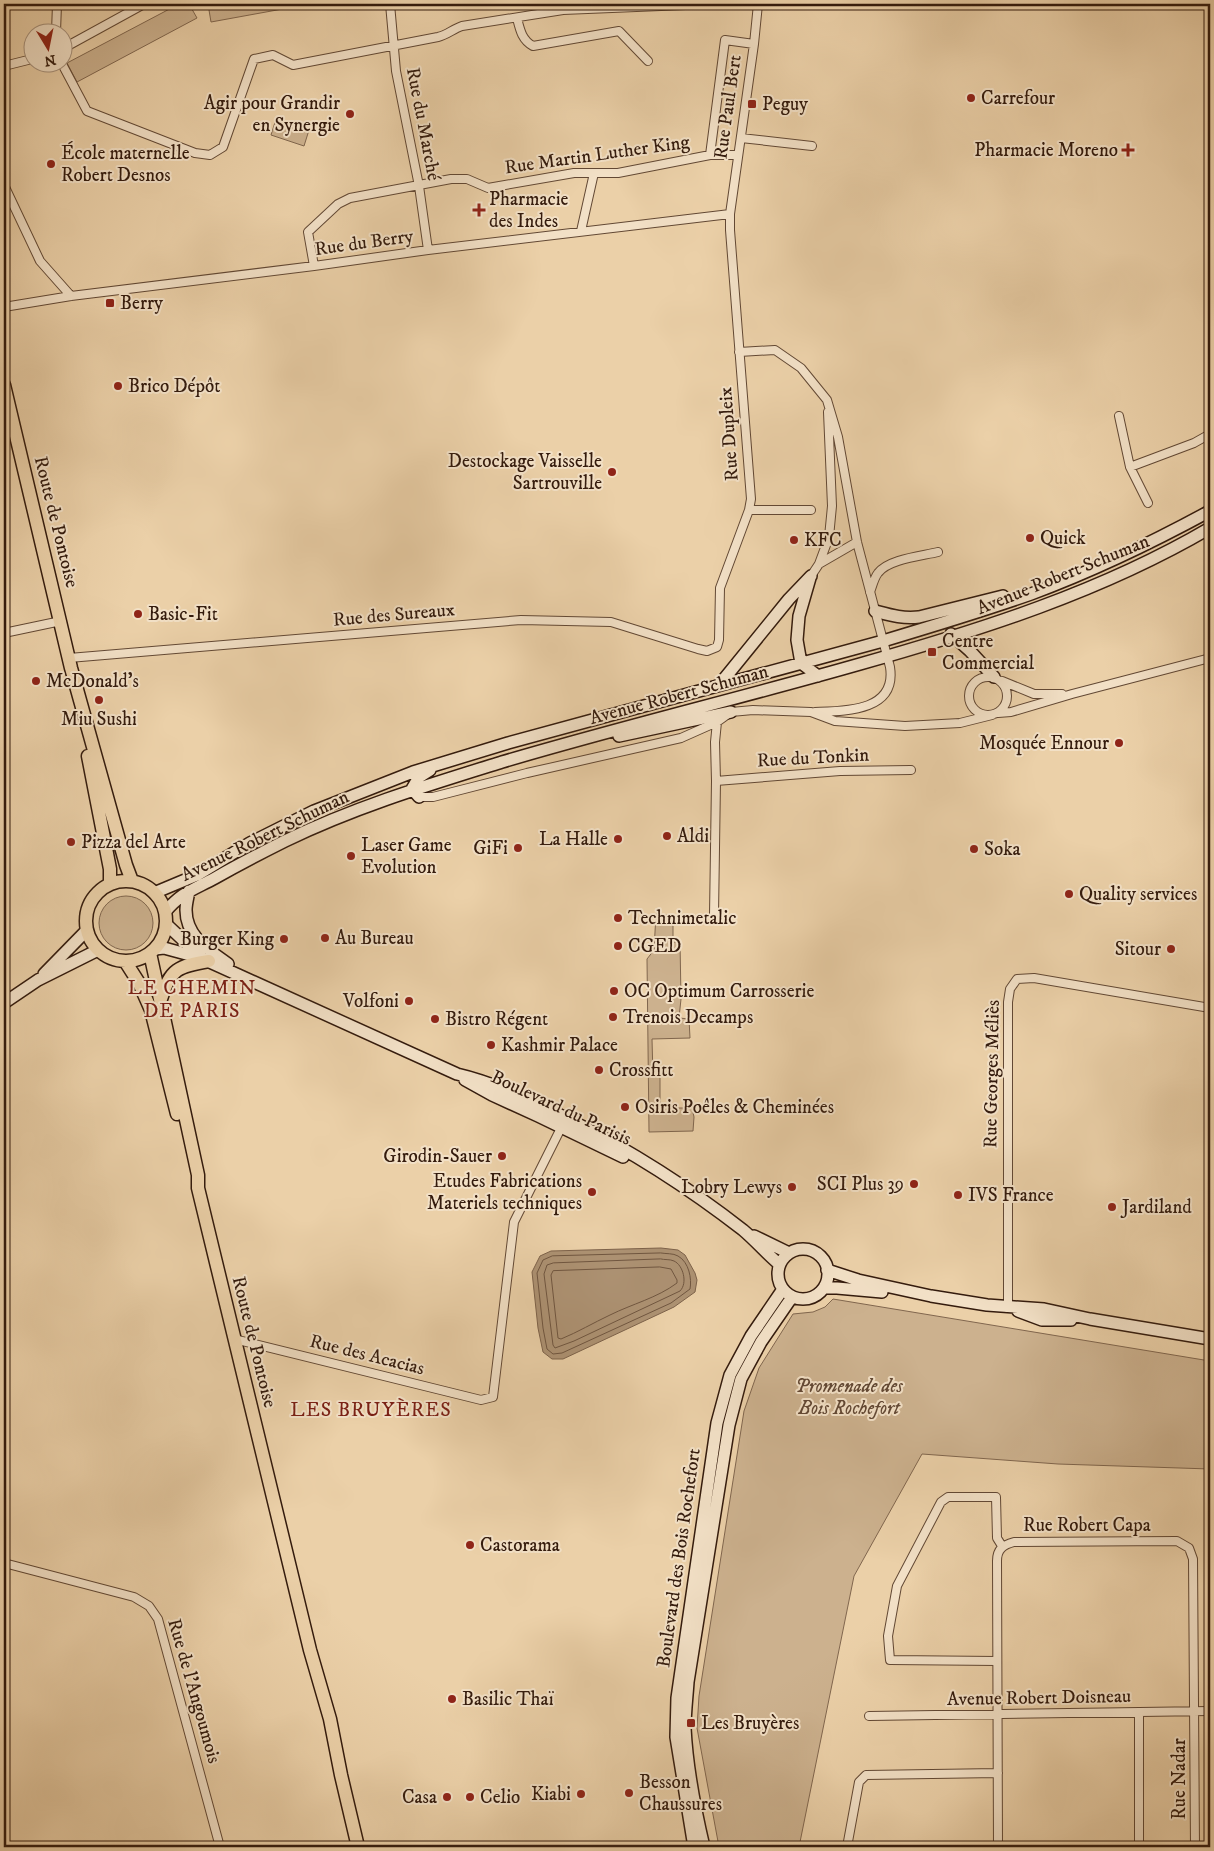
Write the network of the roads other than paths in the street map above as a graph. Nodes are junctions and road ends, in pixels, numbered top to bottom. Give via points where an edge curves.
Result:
1 (57, 4) edge
2 (144, 4) edge
3 (390, 4) edge
4 (710, 4) edge
5 (758, 4) edge
6 (517, 18) junction
7 (56, 22) edge
8 (72, 44) edge
9 (754, 44) junction
10 (394, 46) junction
11 (22, 62) edge
12 (648, 62) dead end
13 (4, 66) edge
14 (66, 72) edge
15 (741, 138) junction
16 (812, 146) dead end
17 (710, 155) junction
18 (738, 155) junction
19 (594, 173) junction
20 (4, 185) edge
21 (419, 186) junction
22 (730, 214) junction
23 (581, 231) junction
24 (428, 250) junction
25 (314, 266) junction
26 (71, 296) junction
27 (4, 308) edge
28 (739, 352) junction
29 (4, 385) edge
30 (828, 400) junction
31 (1120, 416) dead end
32 (1210, 434) edge
33 (1130, 467) junction
34 (1148, 503) dead end
35 (749, 510) junction
36 (812, 510) dead end
37 (1210, 511) edge
38 (1210, 528) edge
39 (857, 542) junction
40 (938, 552) dead end
41 (819, 564) junction
42 (811, 576) junction
43 (1063, 581) junction
44 (870, 592) junction
45 (875, 611) junction
46 (61, 622) junction
47 (937, 625) junction
48 (4, 633) edge
49 (955, 636) junction
50 (883, 641) junction
51 (717, 647) joint
52 (887, 656) junction
53 (1210, 658) edge
54 (70, 663) junction
55 (801, 663) junction
56 (818, 676) junction
57 (997, 679) junction
58 (720, 684) junction
59 (1072, 694) junction
60 (731, 712) junction
61 (810, 712) junction
62 (995, 714) junction
63 (717, 722) junction
64 (558, 746) junction
65 (437, 764) junction
66 (911, 770) dead end
67 (716, 781) junction
68 (415, 793) junction
69 (132, 882) junction
70 (110, 884) junction
71 (189, 891) junction
72 (154, 893) junction
73 (714, 915) dead end
74 (166, 918) junction
75 (87, 930) junction
76 (98, 950) junction
77 (153, 951) junction
78 (205, 959) junction
79 (125, 961) junction
80 (243, 976) junction
81 (38, 980) junction
82 (161, 1002) junction
83 (4, 1003) edge
84 (1210, 1008) edge
85 (564, 1123) junction
86 (198, 1188) junction
87 (745, 1232) junction
88 (789, 1253) junction
89 (779, 1264) junction
90 (827, 1270) junction
91 (824, 1288) junction
92 (787, 1293) junction
93 (931, 1296) junction
94 (1008, 1308) junction
95 (234, 1339) junction
96 (1210, 1339) edge
97 (1002, 1546) junction
98 (4, 1563) edge
99 (997, 1661) junction
100 (1210, 1711) edge
101 (1139, 1712) junction
102 (1195, 1712) junction
103 (997, 1714) junction
104 (869, 1716) dead end
105 (998, 1773) junction
106 (220, 1847) edge
107 (358, 1847) edge
108 (694, 1847) edge
109 (704, 1847) edge
110 (847, 1847) edge
111 (998, 1847) edge
112 (1139, 1847) edge
113 (1195, 1847) edge

1 - 7 street
2 - 8 street
3 - 10 street, Rue du Marché
4 - 6 street via 563,10
5 - 9 street, Rue Paul Bert
6 - 10 street via 456,28 447,35
6 - 12 street via 526,43 533,46 619,31
9 - 15 street, Rue Paul Bert
9 - 17 street, Rue Martin Luther King via 725,40
10 - 14 street via 293,65 273,55 254,59 223,147 210,155 195,153 86,111
10 - 21 street, Rue du Marché
11 - 13 street
15 - 16 street
15 - 18 street, Rue Paul Bert
17 - 18 street, Rue Martin Luther King
17 - 19 street, Rue Martin Luther King via 618,173
18 - 22 street, Rue Paul Bert
19 - 21 street, Rue Martin Luther King via 574,173 488,188 467,179
19 - 23 street
20 - 26 street via 40,261
21 - 24 street, Rue du Marché
21 - 25 street via 350,198 338,204 308,232
22 - 23 street, Rue du Berry
22 - 28 street, Rue Dupleix
23 - 24 street, Rue du Berry
24 - 25 street, Rue du Berry
25 - 26 street, Rue du Berry
26 - 27 street, Rue du Berry
28 - 30 street via 776,350 801,368
28 - 35 street, Rue Dupleix via 751,498
29 - 46 main road, Route de Pontoise
30 - 39 street
30 - 41 street via 832,506 829,537
31 - 33 street
32 - 33 street
33 - 34 street
35 - 36 street
35 - 51 street, Rue Dupleix via 720,588
37 - 43 main road, Avenue Robert Schuman
38 - 49 main road, Avenue Robert Schuman via 1123,573 1056,601
39 - 41 street
39 - 44 street
40 - 44 street via 888,565 878,573
41 - 42 street
42 - 55 main road via 797,628
42 - 58 main road
43 - 45 main road via 919,617 900,618
43 - 47 main road, Avenue Robert Schuman
44 - 45 street
45 - 50 street
46 - 48 street
46 - 54 main road, Route de Pontoise
47 - 49 main road
47 - 50 main road, Avenue Robert Schuman
49 - 52 main road, Avenue Robert Schuman
49 - 57 main road
50 - 52 street
50 - 55 main road, Avenue Robert Schuman
51 - 54 street, Rue des Sureaux via 707,651 698,649 611,622 521,620
52 - 56 main road, Avenue Robert Schuman
52 - 61 street via 891,680 877,700 851,710
53 - 59 street
54 - 69 main road, Route de Pontoise
54 - 70 main road, Route de Pontoise via 110,869
55 - 56 main road
55 - 58 main road, Avenue Robert Schuman
56 - 64 main road, Avenue Robert Schuman
57 - 59 street via 1034,694
57 - 62 street via 1004,684 1008,697 1007,703
57 - 62 street via 981,678 969,692 970,705 980,714
58 - 65 main road, Avenue Robert Schuman
59 - 62 street
60 - 61 street
60 - 63 street
60 - 64 main road via 624,736
61 - 62 street via 835,721 905,726 960,723
63 - 67 street
63 - 68 street via 681,738 433,797
64 - 68 main road, Avenue Robert Schuman
65 - 68 main road via 419,777
65 - 72 main road, Avenue Robert Schuman via 314,811 250,843 197,875
66 - 67 street, Rue du Tonkin via 840,771
67 - 73 street
68 - 71 main road, Avenue Robert Schuman via 320,824
69 - 70 main road
69 - 72 main road
70 - 75 main road via 94,896 88,907
71 - 74 main road, Avenue Robert Schuman via 176,899
71 - 80 main road via 188,923 197,940
72 - 74 main road via 163,905
74 - 77 main road via 161,941
74 - 78 main road, Boulevard du Parisis
75 - 76 main road
75 - 81 main road
76 - 79 main road via 110,958
76 - 81 main road
77 - 78 main road, Boulevard du Parisis via 164,948
77 - 79 main road via 142,958
77 - 82 main road, Route de Pontoise
78 - 80 main road, Boulevard du Parisis
78 - 82 main road via 172,974
79 - 86 main road, Route de Pontoise via 151,1010 192,1176
80 - 85 main road, Boulevard du Parisis via 457,1074 521,1097
81 - 83 main road
82 - 86 main road, Route de Pontoise via 198,1175
84 - 94 street, Rue Georges Méliès via 1034,978 1017,979 1013,984 1008,1002
85 - 87 main road, Boulevard du Parisis via 653,1168 691,1191
85 - 95 street, Rue des Acacias via 514,1222 493,1397 482,1400
86 - 95 main road, Route de Pontoise
87 - 88 main road, Boulevard du Parisis
87 - 89 main road, Boulevard du Parisis
88 - 89 main road
88 - 90 main road via 810,1250 821,1258
89 - 92 main road via 778,1279
90 - 91 main road
90 - 93 main road
91 - 92 main road via 815,1296 803,1299
91 - 93 main road
92 - 108 main road, Boulevard des Bois Rochefort via 750,1336 730,1375 717,1423 677,1698 676,1737
92 - 109 main road, Boulevard des Bois Rochefort via 741,1379 729,1426 688,1682 685,1730
93 - 94 main road
94 - 96 main road via 1044,1309
95 - 107 main road, Route de Pontoise via 330,1719
97 - 99 street, Rue Robert Capa via 997,1554
97 - 99 street via 997,1538 996,1497 948,1497 941,1502 897,1586 888,1636 890,1660
97 - 102 street, Rue Robert Capa via 1014,1542 1177,1541 1189,1548 1194,1559
98 - 106 street, Rue de l'Angoumois via 134,1597 149,1606 158,1619
99 - 103 street, Rue Robert Capa
100 - 102 street, Avenue Robert Doisneau
101 - 102 street, Avenue Robert Doisneau
101 - 103 street, Avenue Robert Doisneau
101 - 112 street
102 - 113 street, Rue Nadar
103 - 104 street, Avenue Robert Doisneau
103 - 105 street, Rue Robert Capa
105 - 110 street via 866,1775 859,1782
105 - 111 street, Rue Robert Capa

